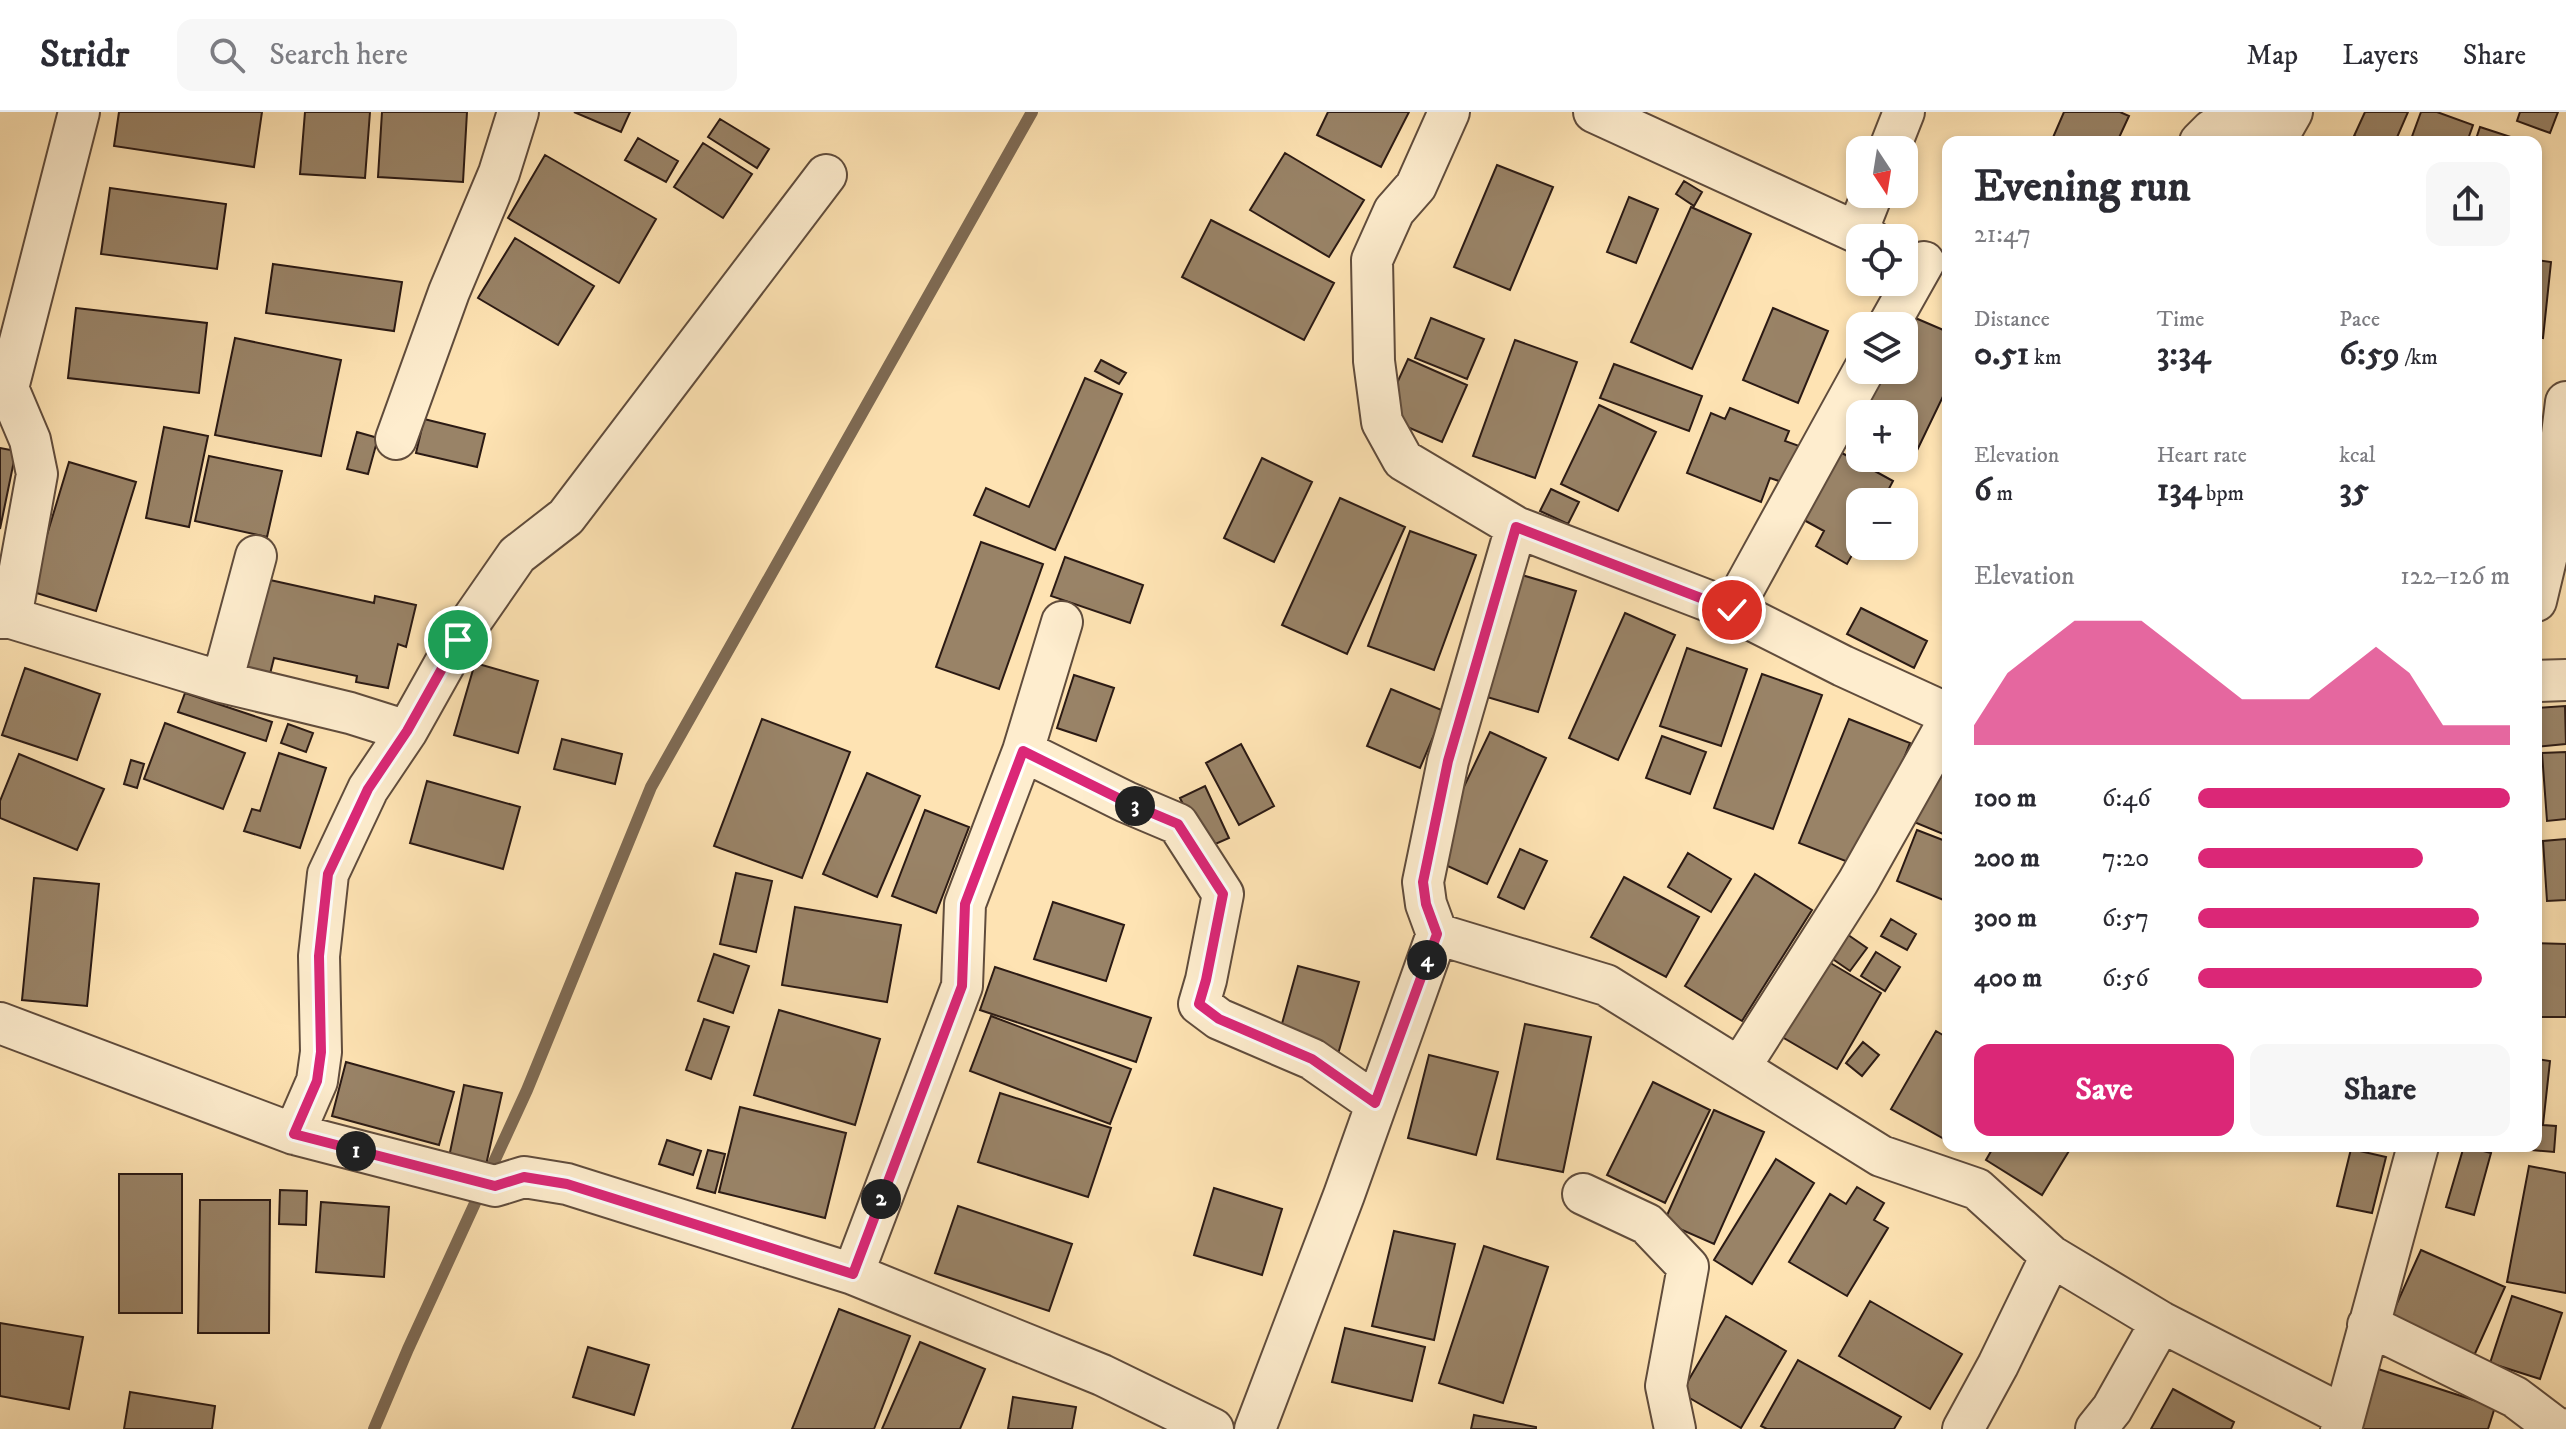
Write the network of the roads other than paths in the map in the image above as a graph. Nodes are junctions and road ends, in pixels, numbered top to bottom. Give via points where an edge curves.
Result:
1 (79, 112) edge
2 (518, 112) edge
3 (1449, 112) edge
4 (1594, 112) edge
5 (1904, 112) edge
6 (2292, 112) edge
7 (1895, 136) edge
8 (2206, 136) edge
9 (826, 175) dead end
10 (1846, 227) edge
11 (1925, 264) edge
12 (1896, 312) edge
13 (1856, 384) edge
14 (2566, 402) edge
15 (2566, 412) edge
16 (396, 439) dead end
17 (1516, 527) junction
18 (2542, 553) edge
19 (256, 556) dead end
20 (1732, 610) junction
21 (6, 618) edge
22 (1062, 622) dead end
23 (2566, 680) edge
24 (2542, 681) edge
25 (222, 682) junction
26 (1942, 711) edge
27 (407, 731) junction
28 (1942, 733) edge
29 (1023, 751) junction
30 (1437, 934) junction
31 (0, 1023) edge
32 (1740, 1067) junction
33 (1375, 1103) junction
34 (294, 1134) junction
35 (2416, 1152) edge
36 (1583, 1194) dead end
37 (2051, 1256) junction
38 (853, 1274) junction
39 (2161, 1322) junction
40 (2368, 1325) junction
41 (2342, 1422) edge
42 (1213, 1429) edge
43 (1255, 1429) edge
44 (1675, 1429) edge
45 (1963, 1429) edge
46 (2096, 1429) edge
47 (2562, 1429) edge

1 - 21 street via 8,388 30,440 37,474
2 - 16 street
3 - 17 street via 1416,186 1394,211 1372,260 1374,361 1382,422 1403,460
4 - 10 street
5 - 7 street
6 - 8 street via 2284,126 2212,130
9 - 27 street via 566,517 517,555 458,640
11 - 12 street
13 - 20 street
14 - 15 street
15 - 18 street
17 - 20 street
17 - 30 street via 1448,761 1423,882
19 - 25 street
20 - 26 street
21 - 25 street
22 - 29 street
23 - 24 street
25 - 27 street
27 - 34 street via 368,789 328,874 319,956 321,1052 317,1081
28 - 32 street via 1850,895
29 - 33 street via 1178,824 1223,894 1199,1004 1219,1019 1312,1059
29 - 38 street via 965,904 962,986
30 - 32 street via 1606,985
30 - 33 street
31 - 34 street
32 - 37 street via 1881,1156 1977,1189
33 - 43 street
34 - 38 street via 495,1186 524,1177 567,1184
35 - 40 street
36 - 44 street via 1647,1224 1688,1267 1666,1386
37 - 39 street
37 - 45 street
38 - 42 street via 1102,1375
39 - 41 street
39 - 46 street
40 - 41 street
40 - 47 street via 2515,1397

